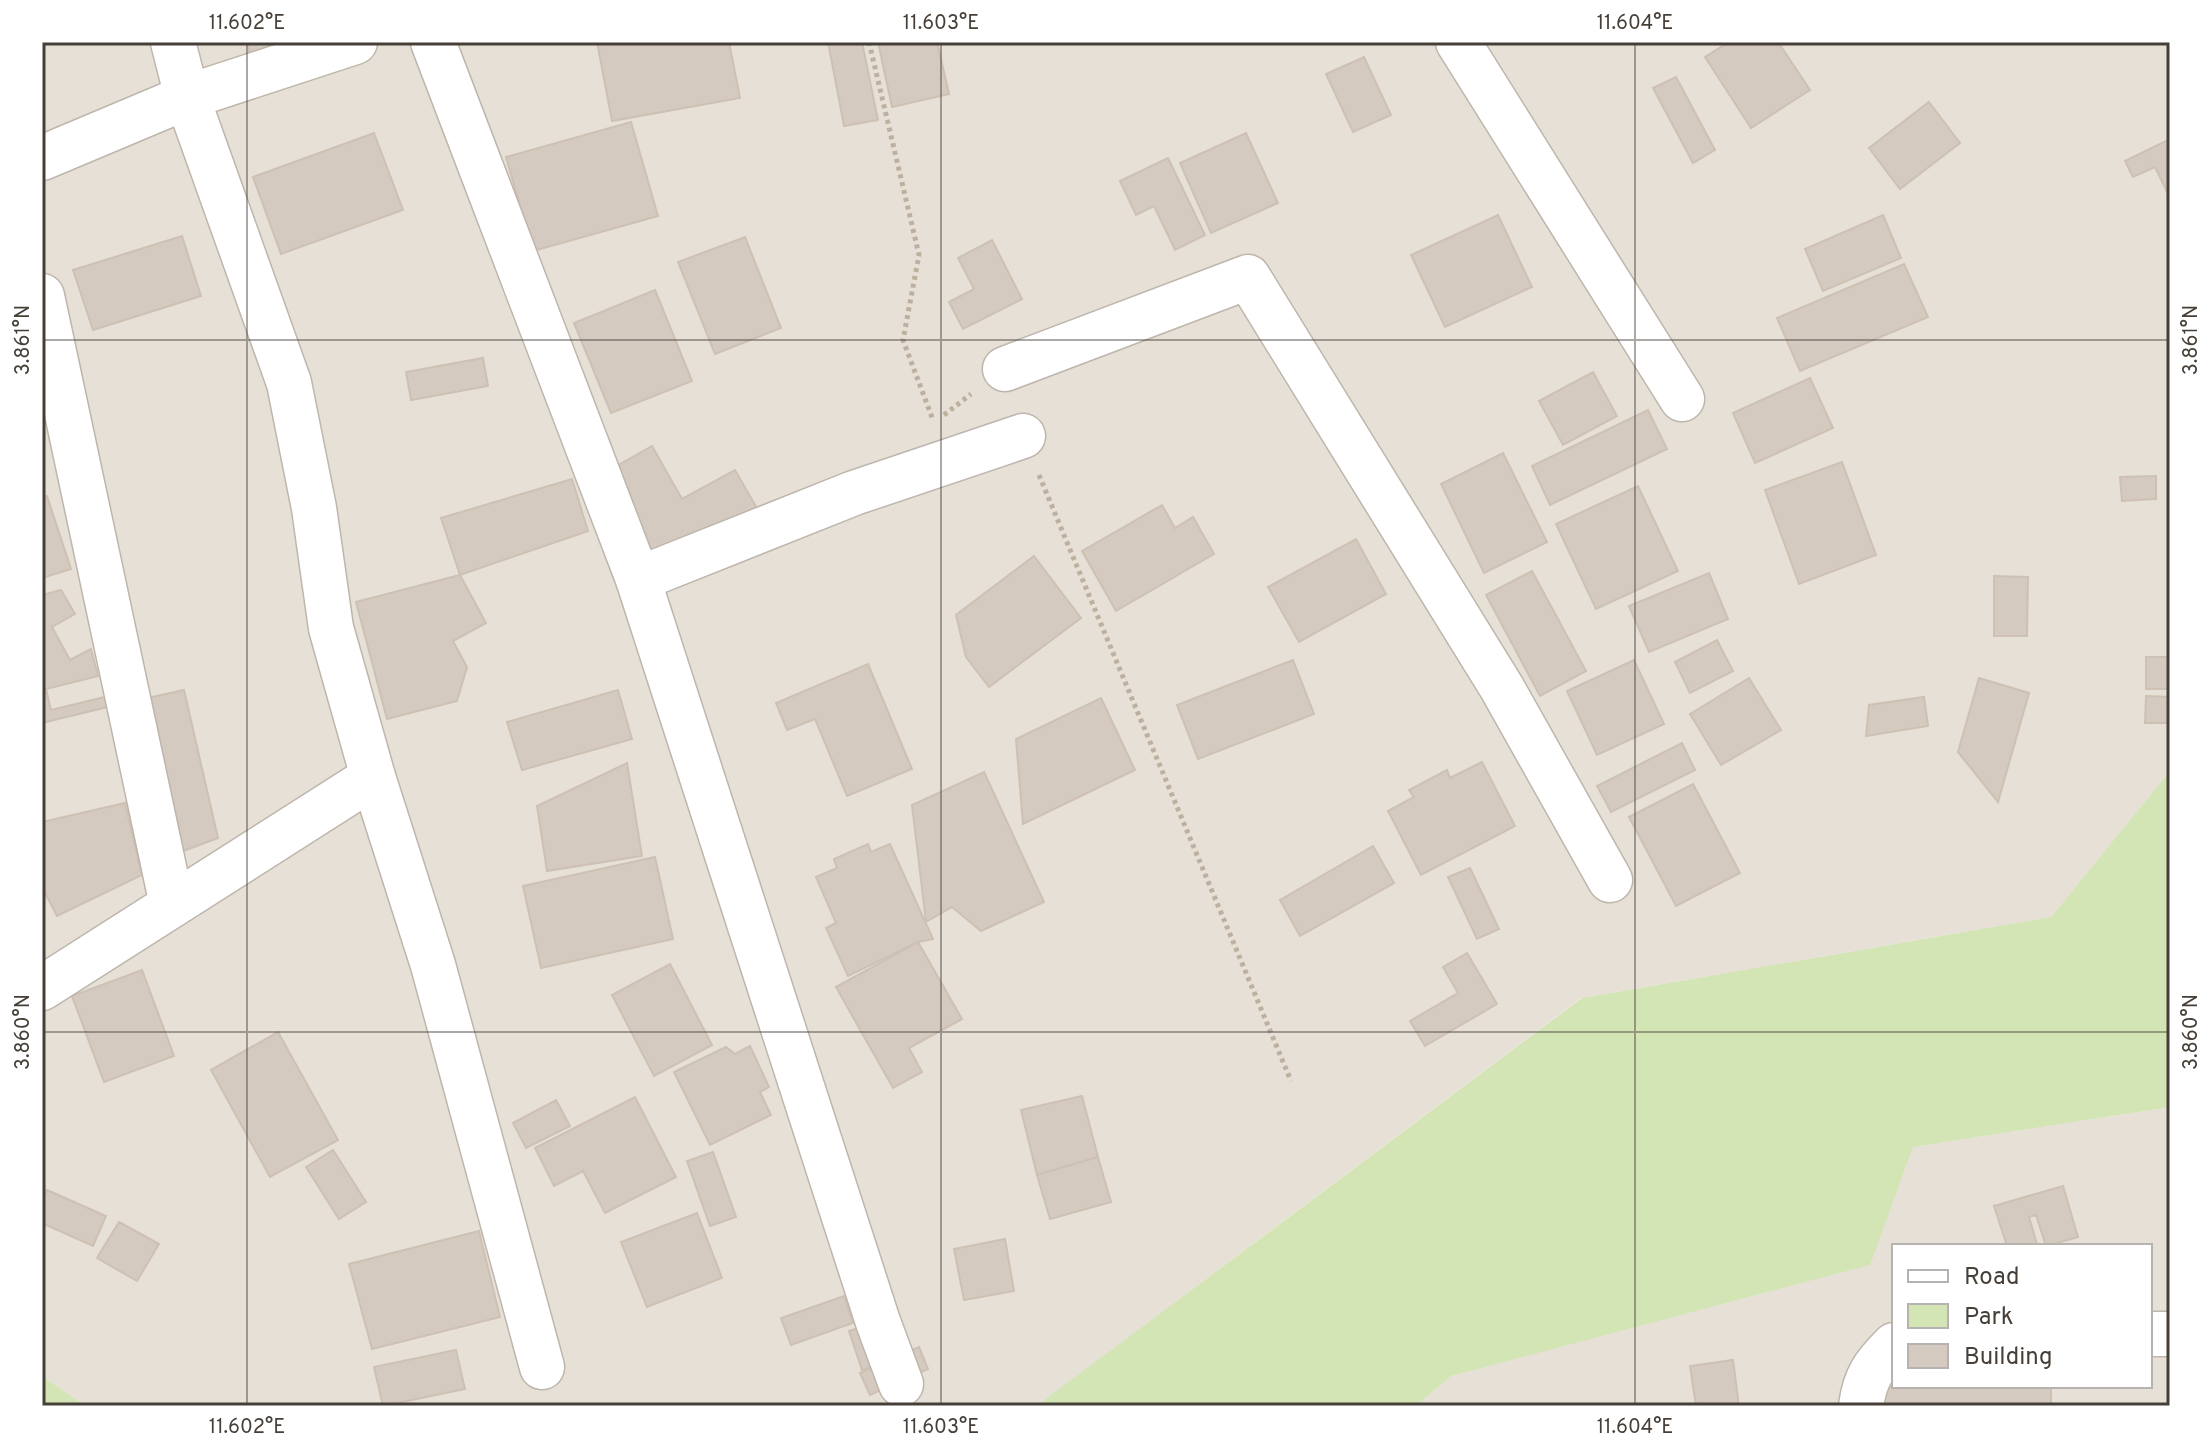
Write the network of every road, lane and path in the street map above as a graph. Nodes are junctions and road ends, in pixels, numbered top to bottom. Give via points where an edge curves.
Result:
1 (173, 42) edge
2 (355, 42) edge
3 (433, 42) edge
4 (869, 42) edge
5 (1458, 42) edge
6 (187, 97) junction
7 (42, 158) edge
8 (42, 296) edge
9 (1005, 369) joint
10 (1682, 399) dead end
11 (1023, 436) joint
12 (638, 579) junction
13 (373, 777) junction
14 (1610, 880) dead end
15 (172, 905) junction
16 (42, 988) edge
17 (1291, 1081) dead end
18 (1892, 1347) edge
19 (542, 1367) dead end
20 (901, 1384) dead end
21 (1861, 1406) edge

1 - 6 street
2 - 6 street
3 - 12 street
4 - 9 path via 919,255 903,340 934,422
5 - 10 street
6 - 7 street
6 - 13 street via 289,383 331,628
8 - 15 street
9 - 14 street via 1248,277 1502,688
11 - 12 street via 854,493
11 - 17 path
12 - 20 street
13 - 15 street
13 - 19 street via 433,965
15 - 16 street
18 - 21 street via 1873,1366

